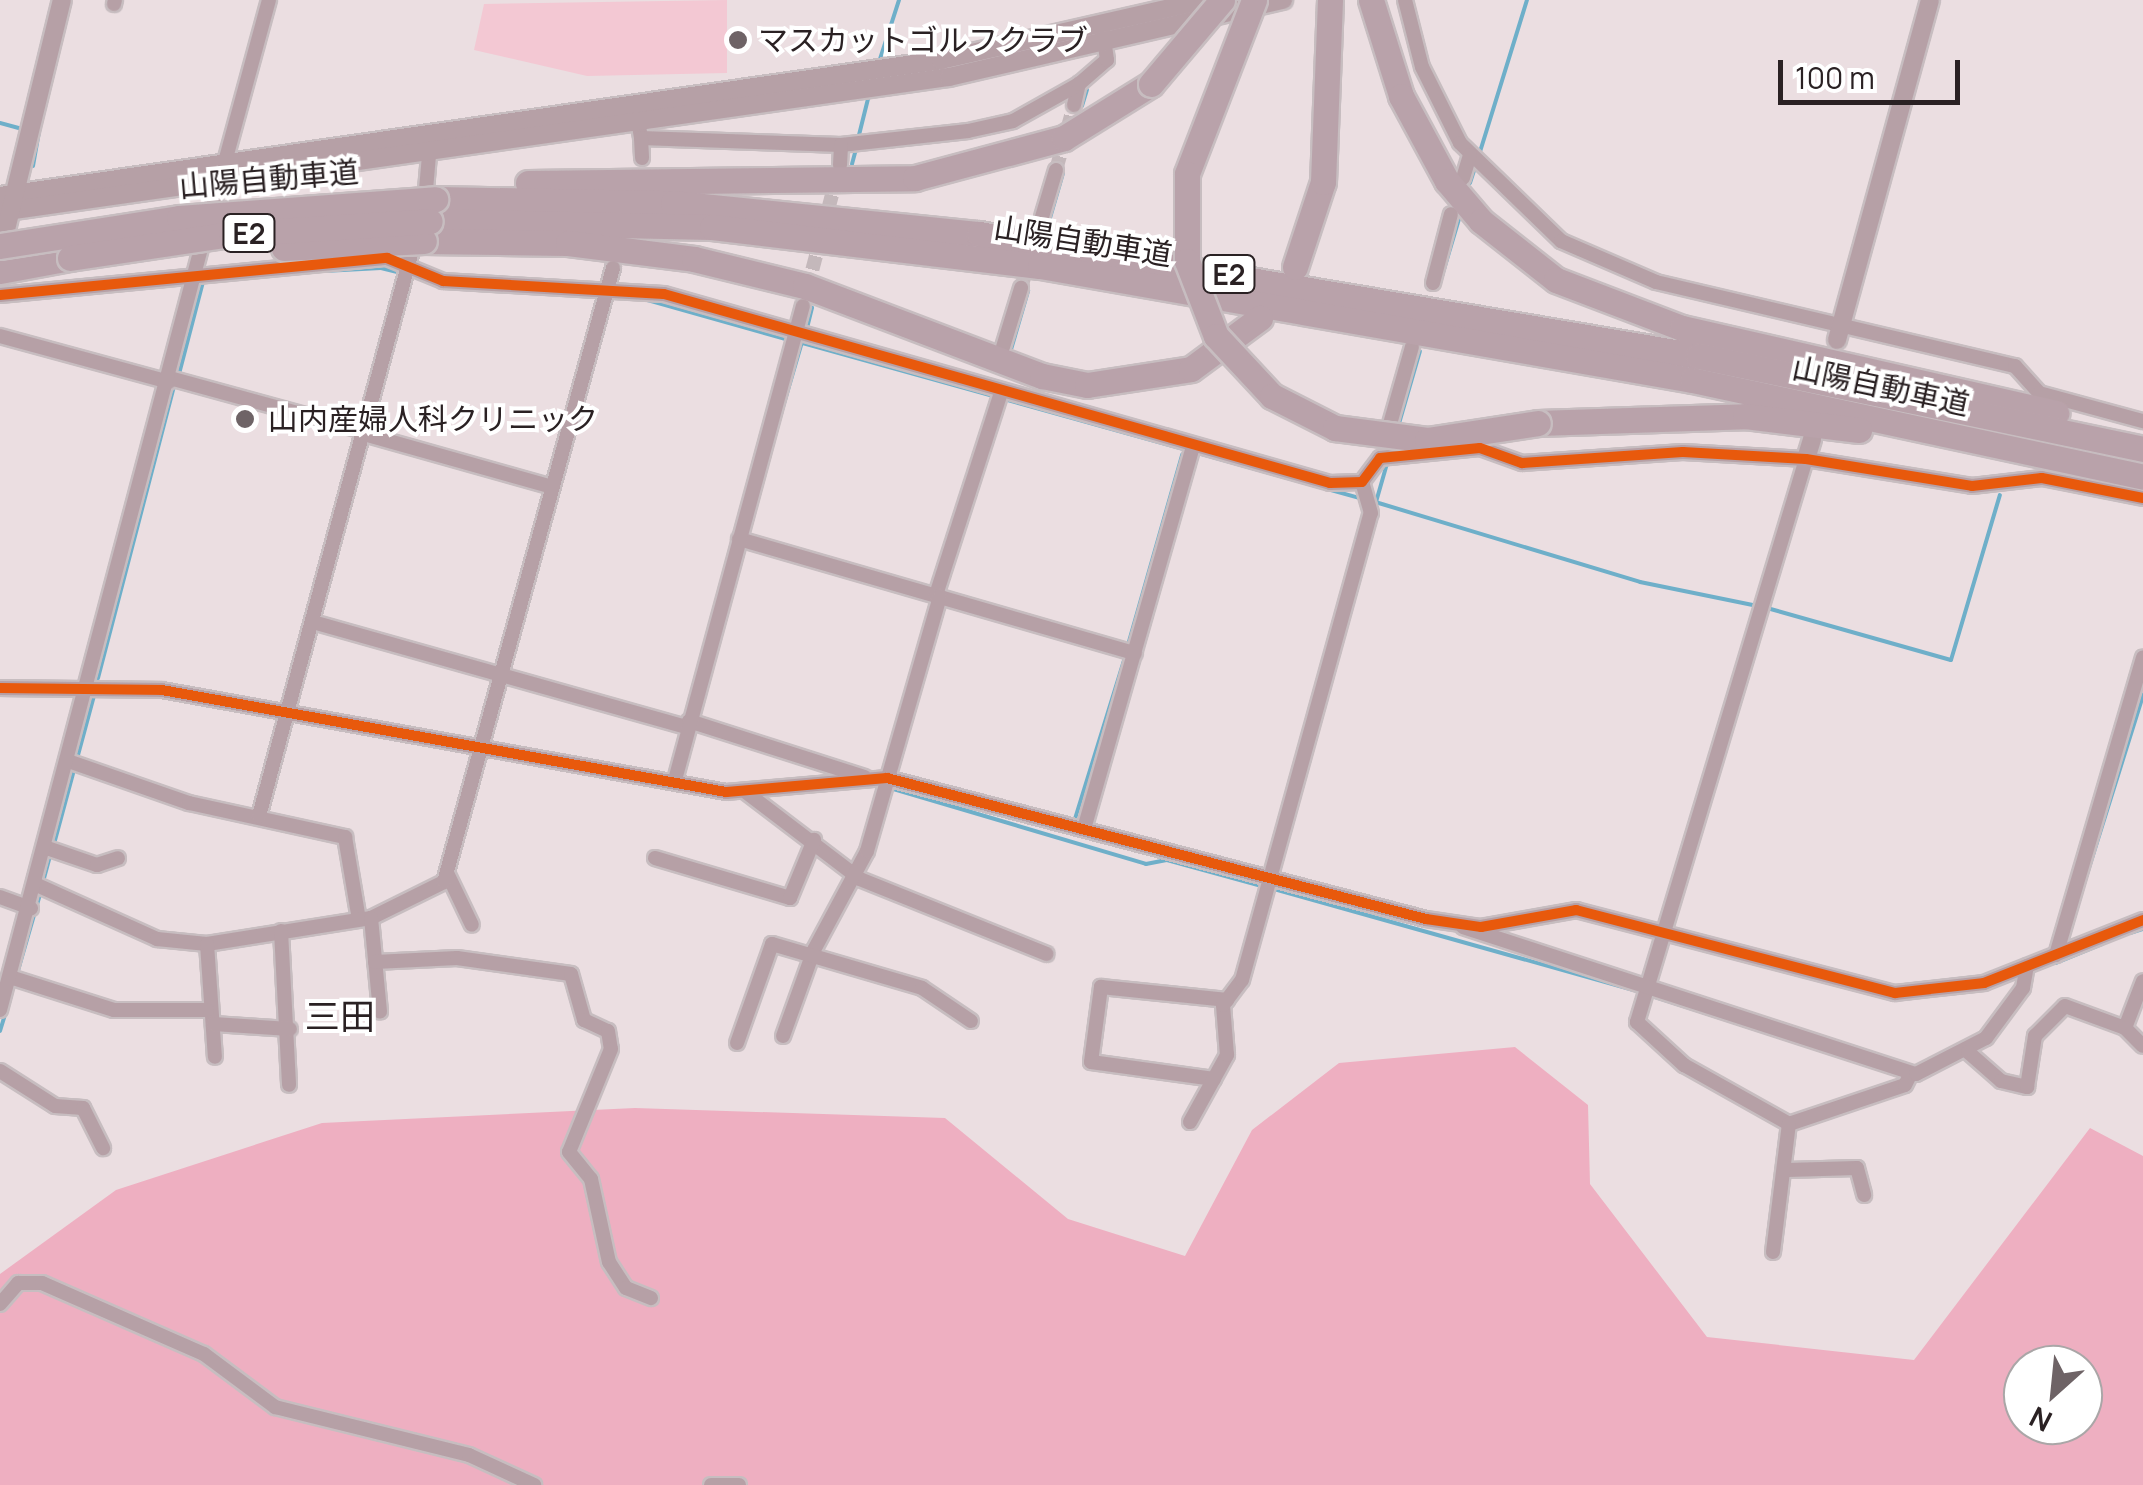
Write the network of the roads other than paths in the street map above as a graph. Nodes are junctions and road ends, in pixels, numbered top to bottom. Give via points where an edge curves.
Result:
1 (62, 0) edge
2 (269, 0) edge
3 (1204, 0) edge
4 (1222, 0) edge
5 (1254, 0) edge
6 (1282, 0) edge
7 (1372, 0) edge
8 (1405, 0) edge
9 (1930, 0) edge
10 (1330, 3) edge
11 (1104, 35) junction
12 (1080, 84) junction
13 (1074, 105) tunnel mouth
14 (638, 121) junction
15 (430, 142) junction
16 (851, 144) junction
17 (642, 158) dead end
18 (1474, 160) junction
19 (840, 165) tunnel mouth
20 (224, 170) junction
21 (1056, 170) tunnel mouth
22 (1463, 178) dead end
23 (6, 203) edge
24 (432, 213) junction
25 (1452, 214) dead end
26 (1042, 216) tunnel mouth
27 (0, 246) edge
28 (0, 254) edge
29 (1295, 266) dead end
30 (613, 268) dead end
31 (194, 270) junction
32 (0, 271) edge
33 (406, 273) junction
34 (1432, 283) dead end
35 (1021, 288) tunnel mouth
36 (606, 292) junction
37 (0, 296) edge
38 (803, 306) tunnel mouth
39 (1260, 318) dead end
40 (1839, 332) junction
41 (0, 336) edge
42 (799, 337) junction
43 (1004, 346) dead end
44 (1412, 348) dead end
45 (173, 380) junction
46 (996, 393) junction
47 (2143, 420) edge
48 (2013, 424) junction
49 (364, 432) junction
50 (1812, 440) dead end
51 (2138, 448) edge
52 (1191, 454) junction
53 (1380, 458) junction
54 (1806, 459) junction
55 (2143, 477) edge
56 (1362, 482) junction
57 (552, 487) junction
58 (2143, 498) edge
59 (744, 540) junction
60 (938, 595) junction
61 (314, 627) junction
62 (1130, 651) junction
63 (2143, 657) edge
64 (503, 679) junction
65 (0, 688) edge
66 (90, 688) junction
67 (288, 711) junction
68 (687, 727) junction
69 (486, 746) junction
70 (74, 763) junction
71 (868, 778) junction
72 (887, 778) junction
73 (675, 780) junction
74 (747, 793) junction
75 (259, 816) junction
76 (1077, 827) junction
77 (814, 840) junction
78 (51, 850) junction
79 (118, 858) dead end
80 (655, 858) dead end
81 (854, 873) junction
82 (448, 875) junction
83 (1265, 883) junction
84 (41, 887) junction
85 (0, 897) edge
86 (32, 908) junction
87 (364, 916) junction
88 (2143, 920) edge
89 (472, 926) dead end
90 (1462, 927) junction
91 (1664, 930) junction
92 (280, 931) junction
93 (207, 944) junction
94 (1047, 954) dead end
95 (2056, 954) junction
96 (812, 955) junction
97 (375, 962) junction
98 (2027, 966) junction
99 (14, 978) junction
100 (2143, 980) edge
101 (1644, 992) junction
102 (1227, 1000) junction
103 (0, 1010) edge
104 (380, 1012) dead end
105 (210, 1017) junction
106 (971, 1021) dead end
107 (2125, 1028) junction
108 (290, 1029) junction
109 (783, 1036) dead end
110 (737, 1043) dead end
111 (2143, 1046) edge
112 (1964, 1051) junction
113 (215, 1057) dead end
114 (0, 1072) edge
115 (1910, 1076) junction
116 (1214, 1078) junction
117 (289, 1085) dead end
118 (1190, 1122) dead end
119 (1789, 1124) junction
120 (103, 1148) dead end
121 (1787, 1170) junction
122 (1864, 1195) dead end
123 (1773, 1252) dead end
124 (651, 1298) dead end
125 (0, 1304) edge
126 (534, 1485) edge
127 (711, 1485) edge
128 (739, 1485) edge

1 - 23 street
2 - 20 street
3 - 11 street
4 - 24 highway, bridge via 1151,84 1064,138 915,178
5 - 48 highway, bridge via 1187,174 1188,261 1216,336 1272,396 1335,428 1427,440 1538,424 1745,416
6 - 11 street
7 - 48 highway via 1401,96 1447,181 1480,221 1556,280 1652,320
8 - 18 street via 1422,67
9 - 40 street
10 - 29 highway via 1322,182
11 - 12 street via 1104,64
11 - 14 street
12 - 13 street
12 - 16 street via 1013,121
14 - 15 street
14 - 16 street
14 - 17 street
15 - 20 street
15 - 33 street
16 - 19 street
18 - 22 street
18 - 40 street via 1533,221 1612,267
20 - 23 street
20 - 31 street
21 - 26 street
23 - 28 street
24 - 27 highway, 山陽自動車道 / E2, bridge via 178,218
24 - 32 highway, bridge
24 - 39 highway via 568,243 694,258 804,286 1042,376 1087,385 1191,369
24 - 48 highway, 山陽自動車道 / E2 via 712,227 926,249 1692,380
25 - 34 street
30 - 36 street
31 - 33 street via 387,258
31 - 37 street
31 - 45 street
33 - 36 street
33 - 49 street
35 - 43 street
36 - 42 street
36 - 57 street
38 - 42 street
40 - 47 street via 2015,366 2038,393
41 - 45 street
42 - 46 street
42 - 59 street
44 - 53 street
45 - 49 street
45 - 66 street
46 - 52 street
46 - 60 street
48 - 51 highway, 山陽自動車道 / E2
48 - 55 highway, 山陽自動車道 / E2
49 - 57 street
49 - 61 street
50 - 54 street
52 - 56 street via 1330,483
52 - 62 street
53 - 54 street via 1480,448 1522,463 1683,452
53 - 56 street
54 - 58 street via 1972,486 2042,478
54 - 91 street
56 - 83 street via 1370,501
57 - 64 street
59 - 60 street
59 - 68 street
60 - 62 street
60 - 72 street
61 - 64 street
61 - 67 street
62 - 76 street
63 - 95 street
64 - 68 street
64 - 69 street
65 - 66 street
66 - 67 street
66 - 70 street
67 - 69 street
67 - 75 street
68 - 71 street
68 - 73 street
69 - 73 street
69 - 82 street
70 - 75 street
70 - 78 street
71 - 72 street
71 - 74 street
72 - 76 street
72 - 81 street
73 - 74 street
74 - 77 street
75 - 87 street via 346,837
76 - 83 street
77 - 80 street via 790,898
77 - 81 street
78 - 79 street via 97,865
78 - 84 street
81 - 94 street
81 - 96 street
82 - 87 street
82 - 89 street
83 - 90 street
83 - 102 street via 1242,980
84 - 86 street
84 - 93 street via 156,939
85 - 86 street
86 - 99 street
87 - 92 street
87 - 97 street
88 - 95 street
90 - 91 street via 1576,910
90 - 101 street
91 - 98 street via 1894,993 1947,993
91 - 101 street
92 - 93 street
92 - 108 street
93 - 105 street
95 - 98 street
96 - 106 street via 922,988
96 - 109 street
96 - 110 street via 772,944
97 - 104 street
97 - 124 street via 457,958 571,974 584,1020 608,1031 612,1049 568,1152 590,1178 609,1262 626,1288
98 - 112 street via 2024,988
99 - 103 street
99 - 105 street via 114,1010
100 - 107 street
101 - 115 street
101 - 119 street via 1638,1027 1684,1066 1746,1096 1763,1117
102 - 116 street via 1227,1054
102 - 116 street via 1100,987 1090,1062
105 - 108 street
105 - 113 street
107 - 111 street
107 - 112 street via 2057,1007 2035,1036 2026,1086 2001,1081
108 - 117 street
112 - 115 street
114 - 120 street via 55,1106 83,1108
115 - 119 street
116 - 118 street
119 - 121 street
121 - 122 street via 1858,1168
121 - 123 street
125 - 126 street via 18,1282 42,1284 204,1354 276,1408 470,1456
127 - 128 street

